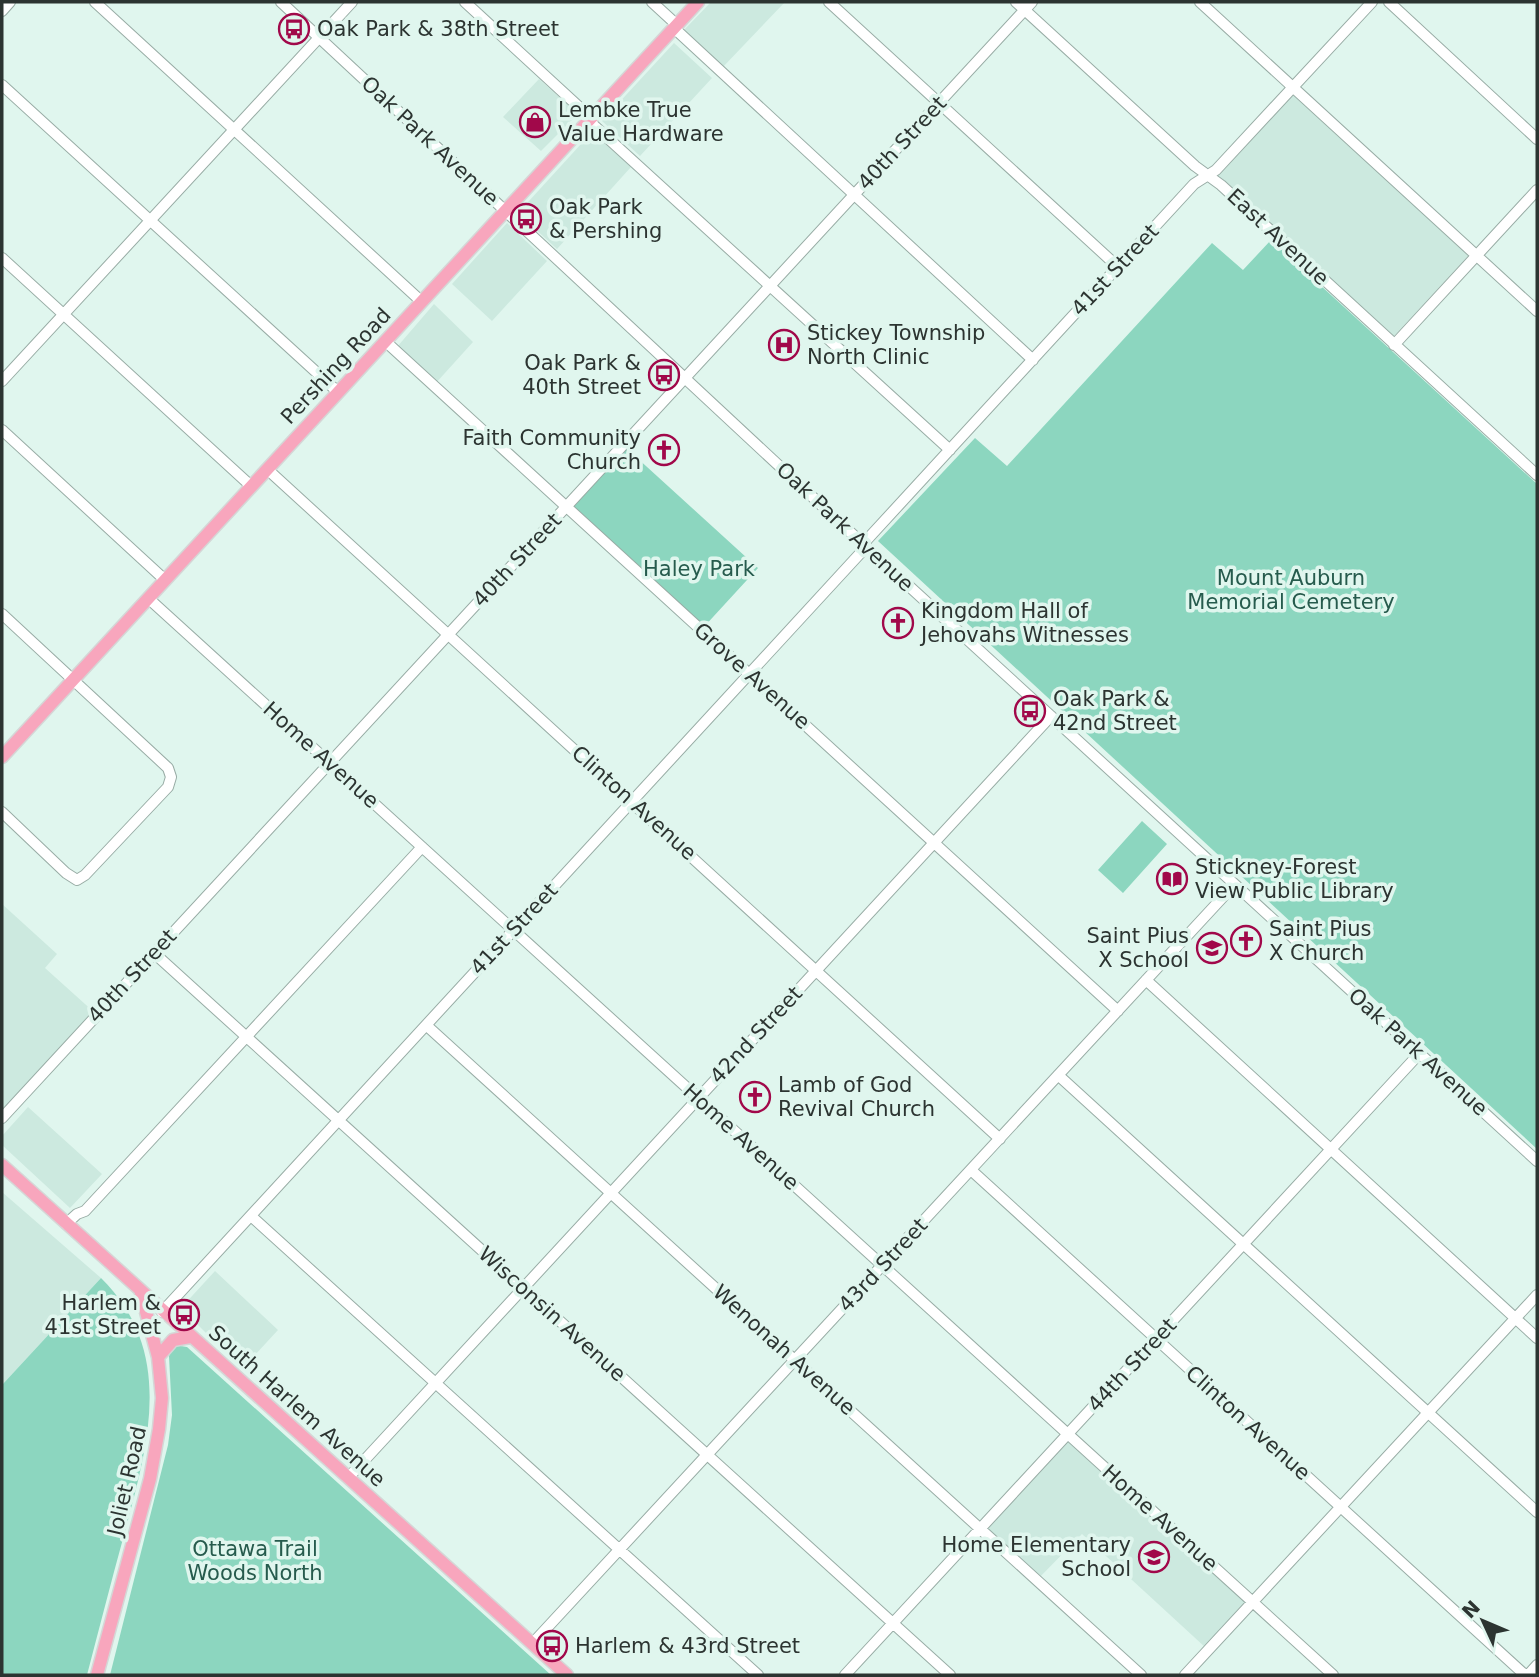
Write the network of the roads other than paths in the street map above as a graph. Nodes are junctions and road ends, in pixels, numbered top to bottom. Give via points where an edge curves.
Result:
1 (10, 2) edge
2 (95, 2) edge
3 (281, 2) edge
4 (352, 2) edge
5 (465, 2) edge
6 (652, 2) edge
7 (698, 2) edge
8 (829, 2) edge
9 (1016, 2) edge
10 (1200, 2) edge
11 (1372, 2) edge
12 (1388, 2) edge
13 (1029, 6) edge
14 (2, 11) edge
15 (676, 27) junction
16 (319, 37) junction
17 (2, 85) edge
18 (1293, 87) junction
19 (939, 103) junction
20 (590, 119) junction
21 (234, 130) junction
22 (1537, 139) edge
23 (1208, 175) junction
24 (1537, 190) edge
25 (854, 195) junction
26 (505, 211) junction
27 (149, 222) junction
28 (1477, 255) junction
29 (2, 258) edge
30 (1118, 267) junction
31 (769, 286) junction
32 (422, 302) junction
33 (1537, 311) edge
34 (63, 314) junction
35 (385, 341) junction
36 (1394, 345) junction
37 (1033, 360) junction
38 (684, 379) junction
39 (2, 381) edge
40 (338, 392) junction
41 (2, 430) edge
42 (950, 450) junction
43 (267, 469) junction
44 (1537, 475) edge
45 (251, 486) junction
46 (566, 506) junction
47 (864, 545) junction
48 (165, 580) junction
49 (148, 598) junction
50 (2, 614) edge
51 (448, 634) junction
52 (749, 674) junction
53 (73, 679) junction
54 (1051, 716) junction
55 (2, 757) edge
56 (330, 763) junction
57 (632, 801) junction
58 (2, 812) edge
59 (934, 843) junction
60 (422, 847) junction
61 (1234, 886) junction
62 (513, 930) junction
63 (154, 953) junction
64 (816, 971) junction
65 (1146, 980) junction
66 (1118, 1011) junction
67 (426, 1025) junction
68 (246, 1037) junction
69 (1419, 1054) junction
70 (1058, 1076) junction
71 (698, 1098) junction
72 (2, 1118) edge
73 (338, 1121) junction
74 (1000, 1139) junction
75 (1332, 1149) junction
76 (1537, 1161) edge
77 (971, 1170) junction
78 (4, 1171) edge
79 (611, 1193) junction
80 (251, 1216) junction
81 (70, 1228) junction
82 (1243, 1244) junction
83 (882, 1265) junction
84 (523, 1288) junction
85 (141, 1293) junction
86 (1537, 1296) edge
87 (162, 1312) junction
88 (1516, 1319) junction
89 (190, 1337) junction
90 (1537, 1338) edge
91 (1156, 1339) junction
92 (158, 1357) junction
93 (795, 1360) junction
94 (435, 1383) junction
95 (1429, 1413) junction
96 (1068, 1434) junction
97 (707, 1455) junction
98 (348, 1478) junction
99 (1341, 1507) junction
100 (1537, 1512) edge
101 (980, 1529) junction
102 (619, 1549) junction
103 (1253, 1602) junction
104 (893, 1623) junction
105 (532, 1644) junction
106 (1537, 1665) edge
107 (97, 1675) edge
108 (567, 1675) edge
109 (758, 1675) edge
110 (845, 1675) edge
111 (950, 1675) edge
112 (1141, 1675) edge
113 (1185, 1675) edge
114 (1333, 1675) edge
115 (1527, 1675) edge

1 - 14 street
2 - 21 street
3 - 16 street, Oak Park Avenue
4 - 16 street
5 - 20 street
6 - 15 street
7 - 15 main road, Pershing Road
8 - 19 street
9 - 13 street, East Avenue
10 - 18 street
11 - 18 street, 41st Street
12 - 22 street
13 - 19 street, 40th Street
13 - 23 street, East Avenue
15 - 20 main road, Pershing Road
15 - 25 street
16 - 21 street
16 - 26 street, Oak Park Avenue
17 - 27 street
18 - 23 street, 41st Street
18 - 28 street
19 - 25 street, 40th Street
19 - 30 street
20 - 26 main road, Pershing Road
20 - 31 street
21 - 27 street
21 - 32 street
23 - 30 street, 41st Street via 1194,184
23 - 36 street, East Avenue
24 - 28 street
25 - 31 street, 40th Street
25 - 37 street
26 - 32 main road, Pershing Road
26 - 38 street, Oak Park Avenue
27 - 34 street
27 - 40 street
28 - 33 street
28 - 36 street
29 - 34 street
30 - 37 street, 41st Street
31 - 38 street, 40th Street
31 - 42 street
32 - 35 main road, Pershing Road
34 - 39 street
34 - 45 street
35 - 40 main road, Pershing Road
35 - 46 street, Grove Avenue
36 - 44 street, East Avenue
37 - 42 street, 41st Street
38 - 46 street, 40th Street
38 - 47 street, Oak Park Avenue
40 - 43 main road, Pershing Road
41 - 48 street
42 - 47 street, 41st Street
43 - 45 main road, Pershing Road
43 - 51 street, Clinton Avenue
45 - 48 main road, Pershing Road
46 - 51 street, 40th Street
46 - 52 street, Grove Avenue
47 - 52 street, 41st Street
47 - 54 street, Oak Park Avenue
48 - 49 main road, Pershing Road
49 - 53 main road, Pershing Road
49 - 56 street, Home Avenue
50 - 53 street
51 - 56 street, 40th Street
51 - 57 street, Clinton Avenue
52 - 57 street, 41st Street
52 - 59 street, Grove Avenue
53 - 55 main road, Pershing Road
53 - 58 street via 168,768 168,787 77,880
54 - 59 street, 42nd Street
54 - 61 street, Oak Park Avenue
56 - 60 street, Home Avenue
56 - 63 street, 40th Street
57 - 62 street, 41st Street
57 - 64 street, Clinton Avenue
59 - 64 street, 42nd Street
59 - 66 street, Grove Avenue
60 - 62 street, Home Avenue
60 - 68 street
61 - 65 street, 43rd Street
61 - 69 street, Oak Park Avenue
62 - 67 street, 41st Street
62 - 71 street, Home Avenue
63 - 68 street, Wisconsin Avenue
63 - 72 street, 40th Street
64 - 71 street, 42nd Street
64 - 74 street, Clinton Avenue
65 - 66 street, 43rd Street
65 - 75 street
66 - 70 street, 43rd Street
67 - 73 street, 41st Street
67 - 79 street, Wenonah Avenue
68 - 73 street, Wisconsin Avenue
68 - 81 street via 85,1211 82,1221
69 - 75 street, 44th Street
69 - 76 street, Oak Park Avenue
70 - 74 street, 43rd Street
70 - 82 street
71 - 79 street, 42nd Street
71 - 83 street, Home Avenue
73 - 80 street, 41st Street
73 - 84 street, Wisconsin Avenue
74 - 77 street, 43rd Street
75 - 82 street, 44th Street
75 - 88 street
77 - 83 street, 43rd Street
77 - 91 street, Clinton Avenue
78 - 81 main road, South Harlem Avenue
79 - 84 street, 42nd Street
79 - 93 street, Wenonah Avenue
80 - 87 street, 41st Street
80 - 94 street
81 - 85 main road, South Harlem Avenue
82 - 91 street, 44th Street
82 - 95 street
83 - 93 street, 43rd Street
83 - 96 street, Home Avenue
84 - 94 street, 42nd Street
84 - 97 street, Wisconsin Avenue
85 - 87 main road, South Harlem Avenue
85 - 92 main road, Joliet Road
86 - 88 street
87 - 89 main road, South Harlem Avenue
88 - 90 street
88 - 95 street
89 - 92 main road via 173,1340
89 - 98 main road, South Harlem Avenue
91 - 96 street, 44th Street
91 - 99 street, Clinton Avenue
92 - 107 main road, Joliet Road via 162,1398 155,1454
93 - 97 street, 43rd Street
93 - 101 street, Wenonah Avenue
94 - 98 street, 42nd Street
94 - 102 street
95 - 99 street
95 - 100 street
96 - 101 street, 44th Street
96 - 103 street, Home Avenue
97 - 102 street, 43rd Street
97 - 104 street, Wisconsin Avenue
98 - 105 main road, South Harlem Avenue
99 - 103 street
99 - 115 street, Clinton Avenue
101 - 104 street, 44th Street
101 - 112 street, Wenonah Avenue
102 - 105 street, 43rd Street
102 - 109 street
103 - 113 street
103 - 114 street, Home Avenue
104 - 110 street, 44th Street
104 - 111 street, Wisconsin Avenue
105 - 108 main road, South Harlem Avenue
106 - 115 street

